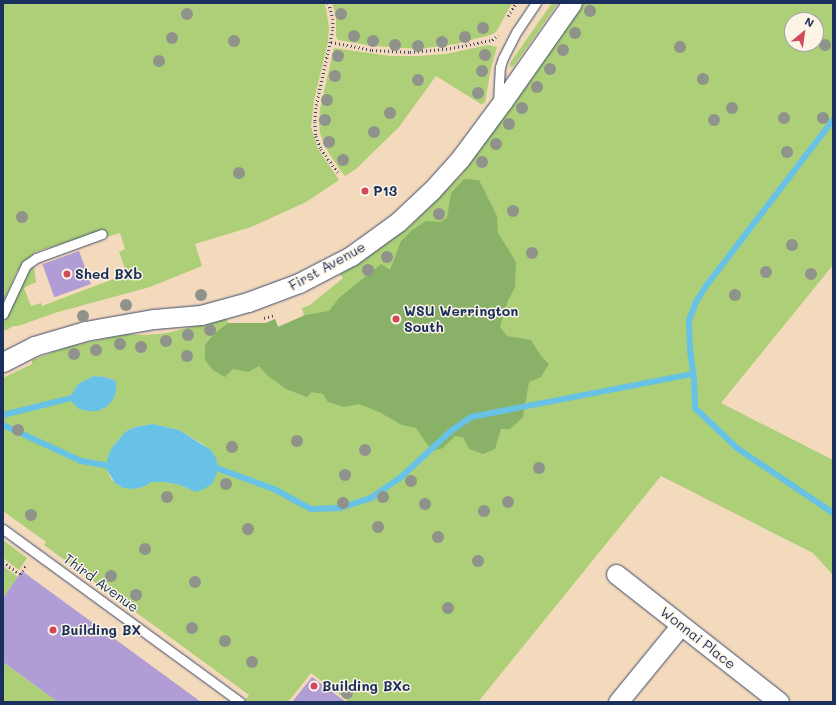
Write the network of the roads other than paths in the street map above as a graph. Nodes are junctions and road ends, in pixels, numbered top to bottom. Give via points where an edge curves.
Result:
1 (536, 3) edge
2 (572, 3) edge
3 (498, 109) junction
4 (102, 234) dead end
5 (3, 314) edge
6 (3, 362) edge
7 (3, 529) edge
8 (616, 574) dead end
9 (681, 625) junction
10 (240, 702) edge
11 (618, 702) edge
12 (779, 702) edge

1 - 3 lane via 516,30 503,58 500,67
2 - 3 street, First Avenue
3 - 6 street, First Avenue via 460,159 404,217 351,256 322,272 276,293 248,302 201,314 85,331 34,346
4 - 5 lane via 36,258 26,265
7 - 10 lane, Third Avenue
8 - 9 street, Wonnai Place
9 - 11 street
9 - 12 street, Wonnai Place

